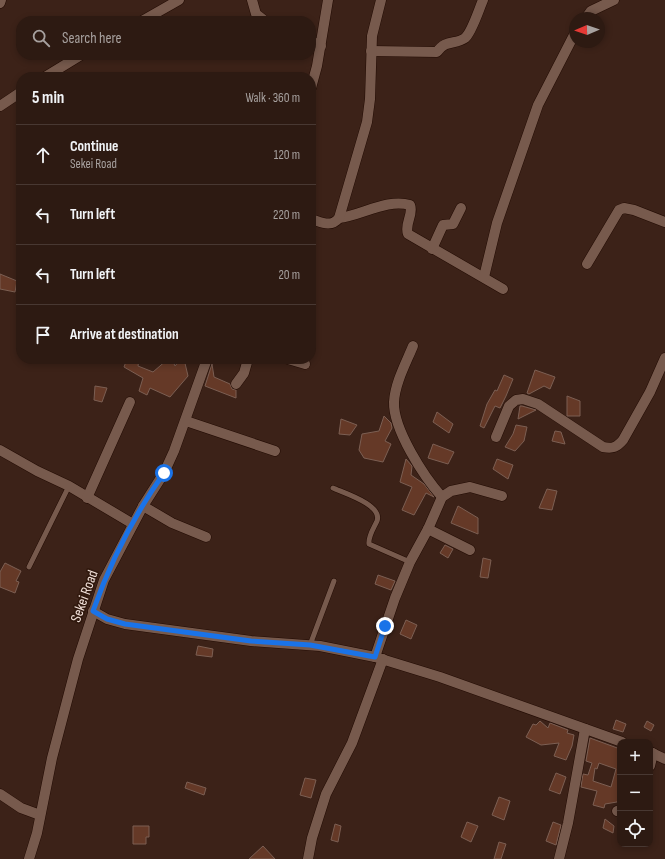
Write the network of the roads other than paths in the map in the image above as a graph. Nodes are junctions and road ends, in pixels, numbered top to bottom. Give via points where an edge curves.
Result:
1 (179, 0) edge
2 (252, 0) edge
3 (328, 0) edge
4 (381, 0) edge
5 (483, 0) edge
6 (614, 0) edge
7 (590, 12) edge
8 (151, 16) edge
9 (259, 16) edge
10 (316, 44) edge
11 (569, 45) edge
12 (321, 46) junction
13 (371, 51) junction
14 (73, 60) edge
15 (53, 72) edge
16 (315, 72) edge
17 (16, 95) edge
18 (0, 106) edge
19 (462, 208) dead end
20 (339, 218) junction
21 (316, 220) edge
22 (665, 222) edge
23 (432, 249) junction
24 (587, 264) dead end
25 (484, 277) junction
26 (503, 289) dead end
27 (413, 346) dead end
28 (665, 358) edge
29 (204, 364) edge
30 (247, 364) edge
31 (236, 384) dead end
32 (130, 402) dead end
33 (186, 421) junction
34 (496, 436) dead end
35 (0, 450) edge
36 (275, 451) dead end
37 (69, 486) junction
38 (333, 488) dead end
39 (502, 496) dead end
40 (442, 497) junction
41 (86, 498) junction
42 (143, 506) junction
43 (133, 524) junction
44 (428, 529) junction
45 (206, 537) dead end
46 (470, 550) dead end
47 (410, 562) junction
48 (29, 567) dead end
49 (334, 581) dead end
50 (93, 611) junction
51 (310, 645) junction
52 (379, 658) junction
53 (585, 728) junction
54 (617, 740) edge
55 (653, 753) edge
56 (665, 759) edge
57 (0, 794) edge
58 (40, 815) junction
59 (29, 859) edge
60 (308, 859) edge
61 (559, 859) edge

1 - 8 street
2 - 9 street
3 - 12 street
4 - 13 street
5 - 13 street via 467,35 460,40 442,45 437,52
6 - 7 street
10 - 12 street
11 - 25 street via 538,105 498,223
12 - 16 street
13 - 20 street via 368,122
14 - 15 street
17 - 18 street
19 - 23 street via 453,224 444,224
20 - 21 street via 332,224
20 - 23 street via 357,215 387,204 407,204 411,208 407,232
22 - 24 street via 634,210 619,210
23 - 25 street
25 - 26 street
27 - 40 street via 397,386 394,403 396,415 415,461
28 - 34 street via 650,392 617,446 603,447 538,404 523,399 516,400 509,406
29 - 33 street, Sekei Road
30 - 31 street
32 - 41 street
33 - 36 street
33 - 42 street, Sekei Road via 164,473
35 - 37 street
37 - 41 street
37 - 48 lane
38 - 47 lane via 376,510 378,517 368,540 369,544
39 - 40 street via 470,487 451,491
40 - 44 street
41 - 43 street
42 - 43 street, Sekei Road
42 - 45 street via 172,523
43 - 50 street, Sekei Road via 104,580
44 - 46 street
44 - 47 street
47 - 52 street via 395,598
49 - 51 lane
50 - 51 street via 107,619 125,624 251,641
50 - 58 street, Sekei Road via 52,758
51 - 52 street
52 - 53 street
52 - 60 street via 352,743 326,794
53 - 54 street
53 - 61 street
55 - 56 street
57 - 58 street via 21,808
58 - 59 street, Sekei Road

